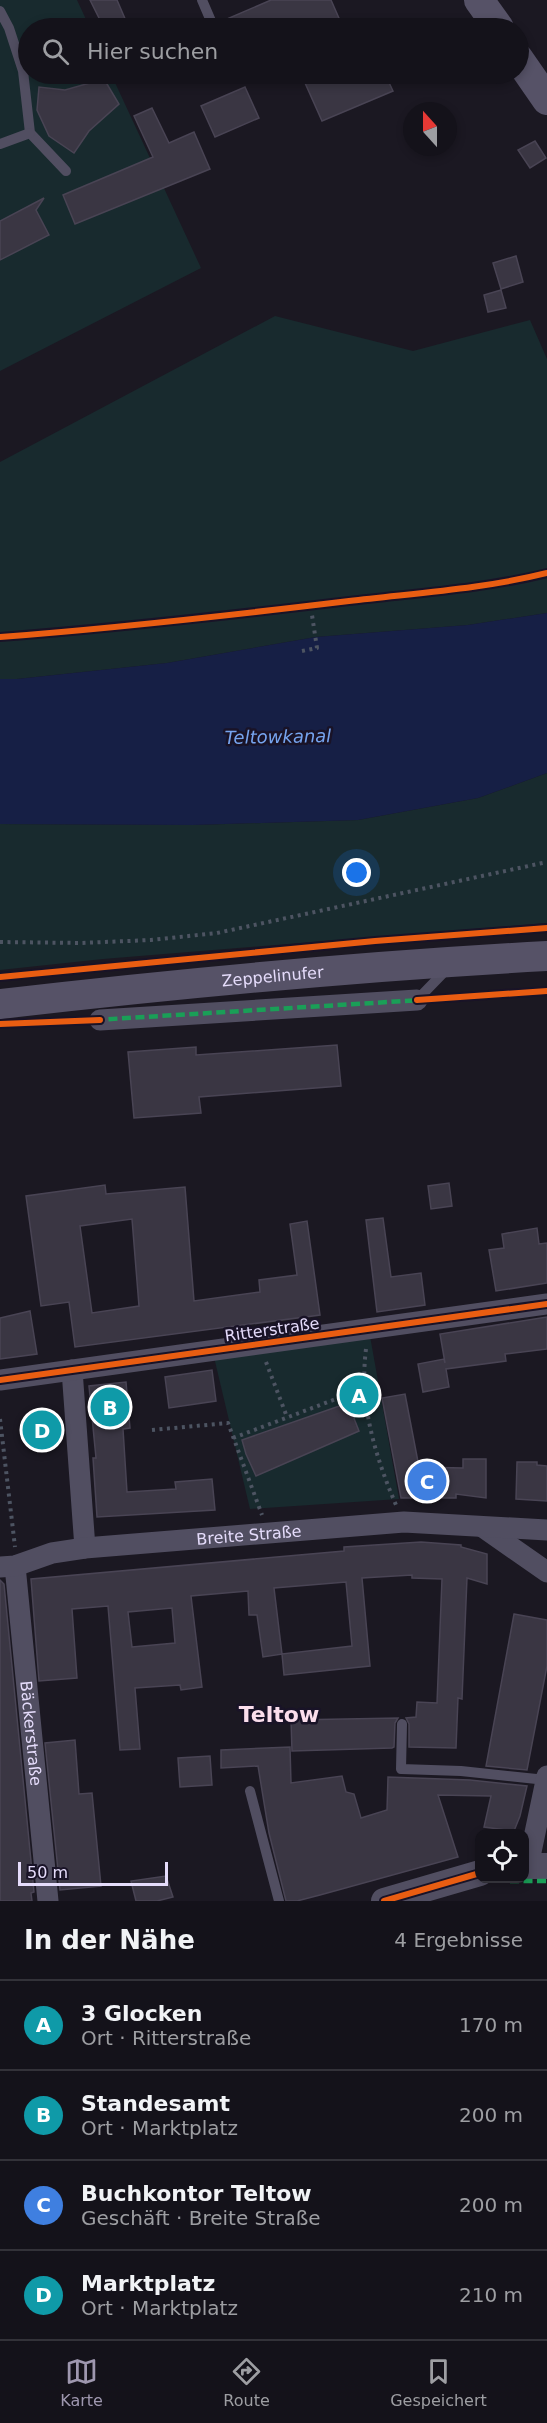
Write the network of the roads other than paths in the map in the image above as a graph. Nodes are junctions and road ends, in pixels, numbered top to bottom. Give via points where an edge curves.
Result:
1 (202, 0) edge
2 (479, 0) edge
3 (0, 11) edge
4 (210, 18) edge
5 (492, 18) edge
6 (18, 56) edge
7 (529, 73) edge
8 (24, 84) edge
9 (547, 100) edge
10 (30, 133) junction
11 (0, 144) edge
12 (66, 171) dead end
13 (547, 956) edge
14 (454, 961) junction
15 (417, 1000) joint
16 (0, 1004) edge
17 (100, 1020) dead end
18 (547, 1304) edge
19 (72, 1370) junction
20 (0, 1380) edge
21 (484, 1528) junction
22 (547, 1530) edge
23 (85, 1548) junction
24 (8, 1567) edge
25 (547, 1572) edge
26 (402, 1724) dead end
27 (547, 1778) edge
28 (250, 1791) dead end
29 (533, 1866) edge
30 (475, 1875) edge
31 (48, 1901) edge
32 (279, 1901) edge
33 (384, 1901) edge

1 - 4 lane
2 - 5 main road
3 - 6 lane
7 - 9 main road
8 - 10 lane
10 - 11 lane
10 - 12 lane
13 - 14 main road, Zeppelinufer
14 - 15 lane
14 - 16 main road, Zeppelinufer
15 - 17 street, Zeppelinufer
18 - 19 street, Ritterstraße
19 - 20 street, Ritterstraße
19 - 23 street
21 - 22 street, Breite Straße
21 - 23 street, Breite Straße via 404,1522
21 - 25 street
23 - 24 street, Breite Straße via 52,1553
24 - 31 street, Bäckerstraße
26 - 27 lane via 401,1769
27 - 29 street
28 - 32 lane
30 - 33 street

